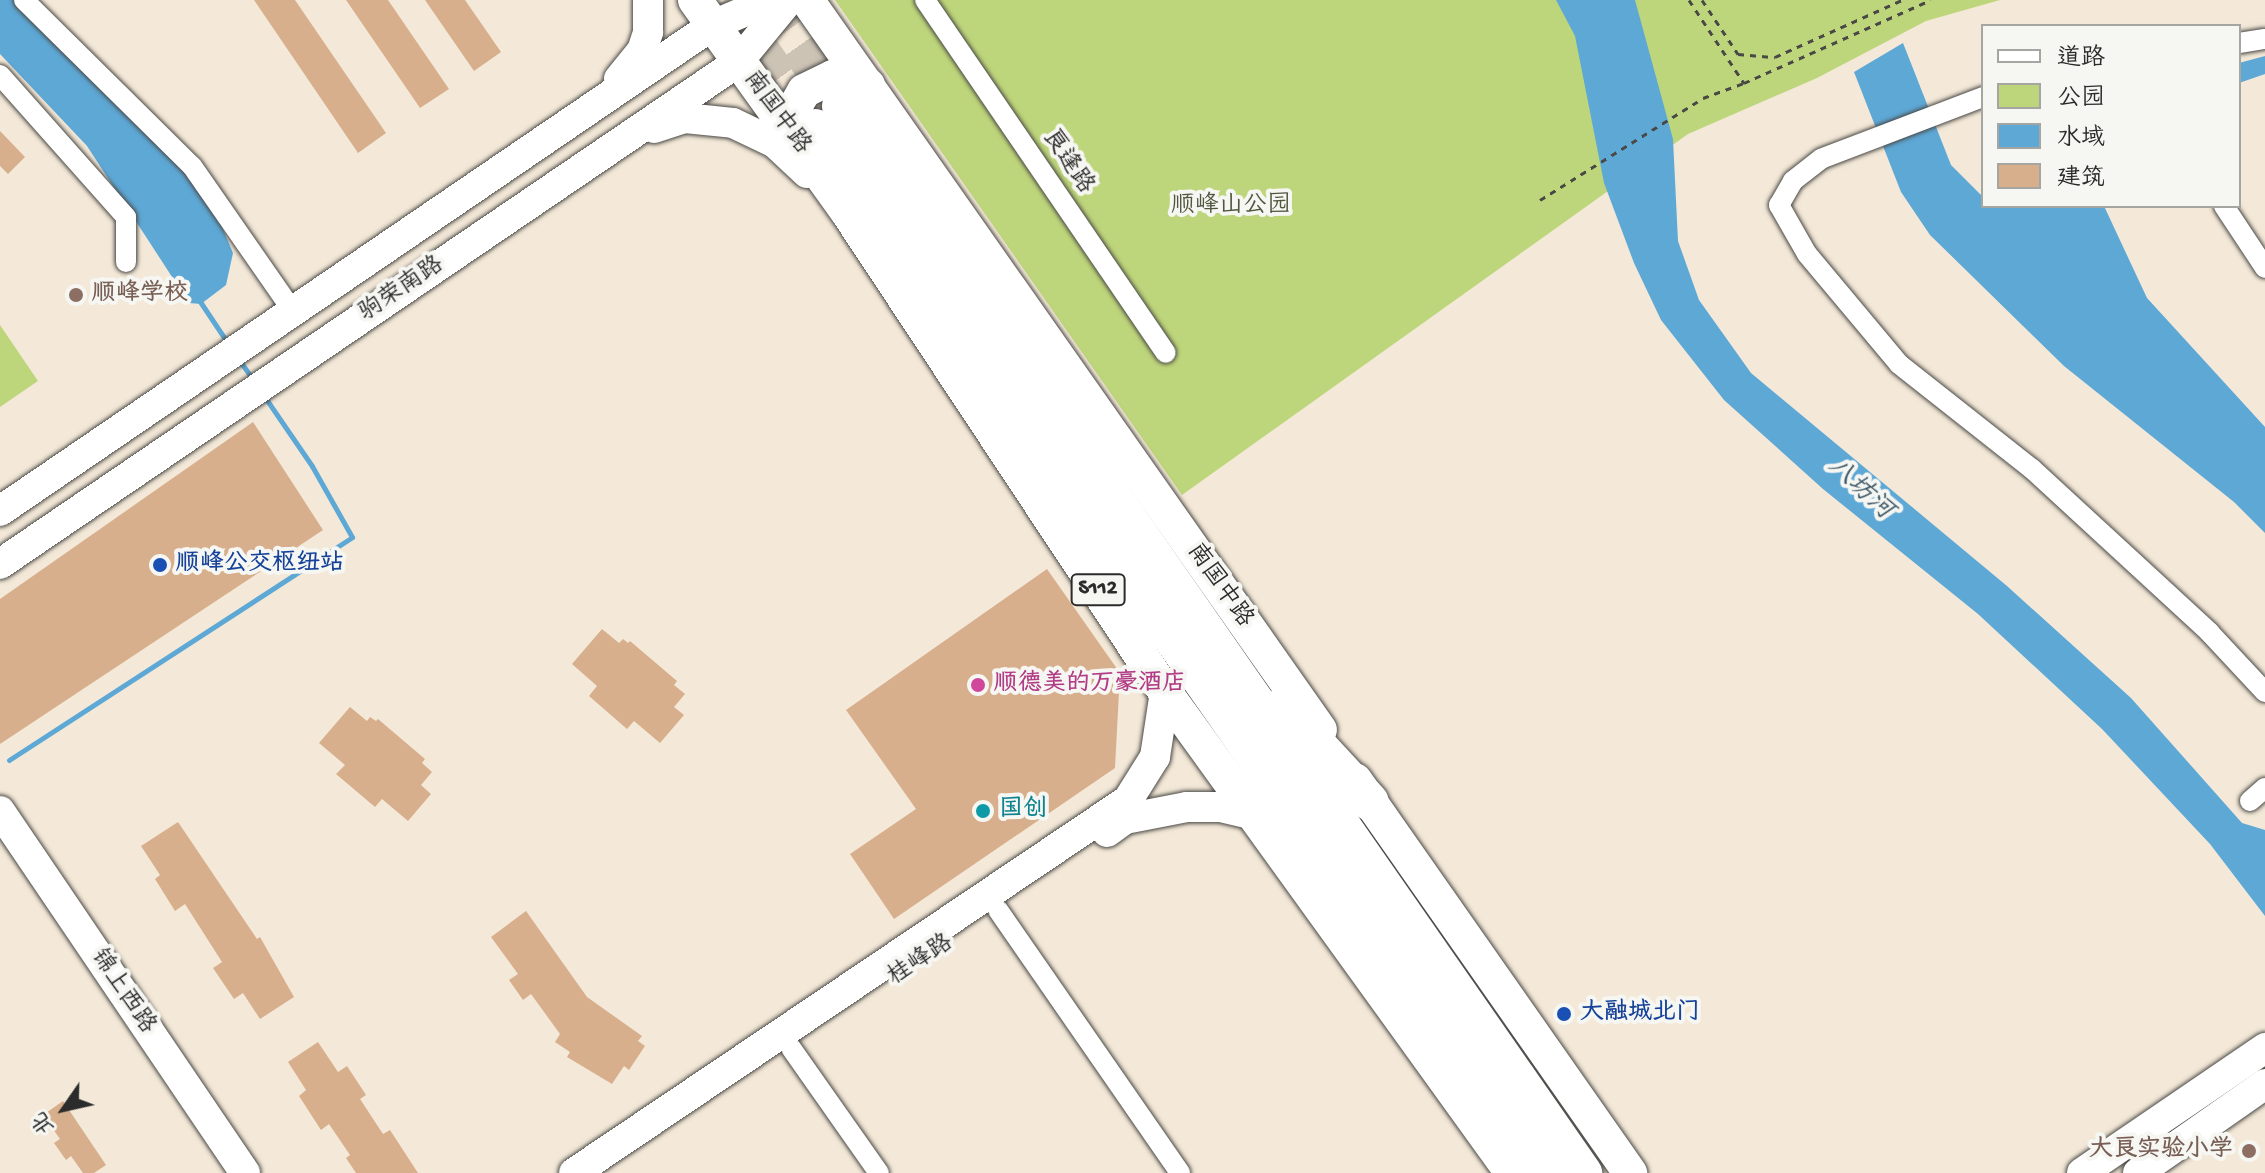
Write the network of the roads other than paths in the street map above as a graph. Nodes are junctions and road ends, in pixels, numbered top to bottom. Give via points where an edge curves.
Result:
1 (24, 0) edge
2 (648, 0) edge
3 (772, 0) edge
4 (789, 0) edge
5 (807, 0) edge
6 (925, 0) edge
7 (704, 13) edge
8 (2265, 39) edge
9 (2241, 43) edge
10 (738, 62) junction
11 (0, 75) edge
12 (1981, 98) edge
13 (841, 106) junction
14 (586, 112) junction
15 (609, 150) junction
16 (813, 165) junction
17 (2225, 208) edge
18 (848, 213) junction
19 (126, 262) dead end
20 (2265, 268) edge
21 (294, 313) junction
22 (1166, 353) dead end
23 (0, 511) edge
24 (0, 564) edge
25 (1189, 607) junction
26 (1165, 692) junction
27 (2265, 692) edge
28 (1370, 802) junction
29 (0, 811) edge
30 (1254, 815) junction
31 (0, 842) edge
32 (998, 910) junction
33 (791, 1048) junction
34 (2265, 1048) edge
35 (2265, 1084) edge
36 (229, 1173) edge
37 (245, 1173) edge
38 (574, 1173) edge
39 (606, 1173) edge
40 (879, 1173) edge
41 (1180, 1173) edge
42 (1512, 1173) edge
43 (1547, 1173) edge
44 (1583, 1173) edge
45 (1630, 1173) edge
46 (2082, 1173) edge
47 (2138, 1173) edge

1 - 21 street via 192,166
2 - 14 street via 642,51
3 - 7 street, 驹荣南路
4 - 10 street, 驹荣南路
5 - 13 main road, 南国中路
6 - 22 street, 良逢路
7 - 10 main road, 南国中路 / S112
7 - 14 street, 驹荣南路
8 - 9 street
10 - 15 street, 驹荣南路
10 - 16 main road, 南国中路 / S112
11 - 19 street via 126,217
12 - 27 street via 1821,159 1793,181 1779,205 1807,254 1899,364 2032,469 2209,632
13 - 16 main road via 833,77 804,91 792,112
13 - 25 highway, 南国中路 / S112
13 - 28 main road, 南国中路
13 - 43 highway, 南国中路 / S112
14 - 21 street, 驹荣南路
15 - 18 street via 685,118 733,123 775,143
15 - 24 street, 驹荣南路
16 - 18 main road, 南国中路 / S112
17 - 20 street
18 - 26 main road, 南国中路 / S112
21 - 23 street, 驹荣南路
25 - 28 highway
25 - 44 highway, 南国中路 / S112
26 - 30 main road, 南国中路 / S112
26 - 38 street via 1155,757 1128,800
28 - 45 main road, 南国中路
29 - 37 street, 锦上西路
30 - 32 street, 桂峰路 via 1187,807 1125,819
30 - 42 main road, 南国中路 / S112
31 - 36 street, 锦上西路
32 - 33 street, 桂峰路
32 - 41 street
33 - 39 street, 桂峰路
33 - 40 street
34 - 46 street
35 - 47 street

